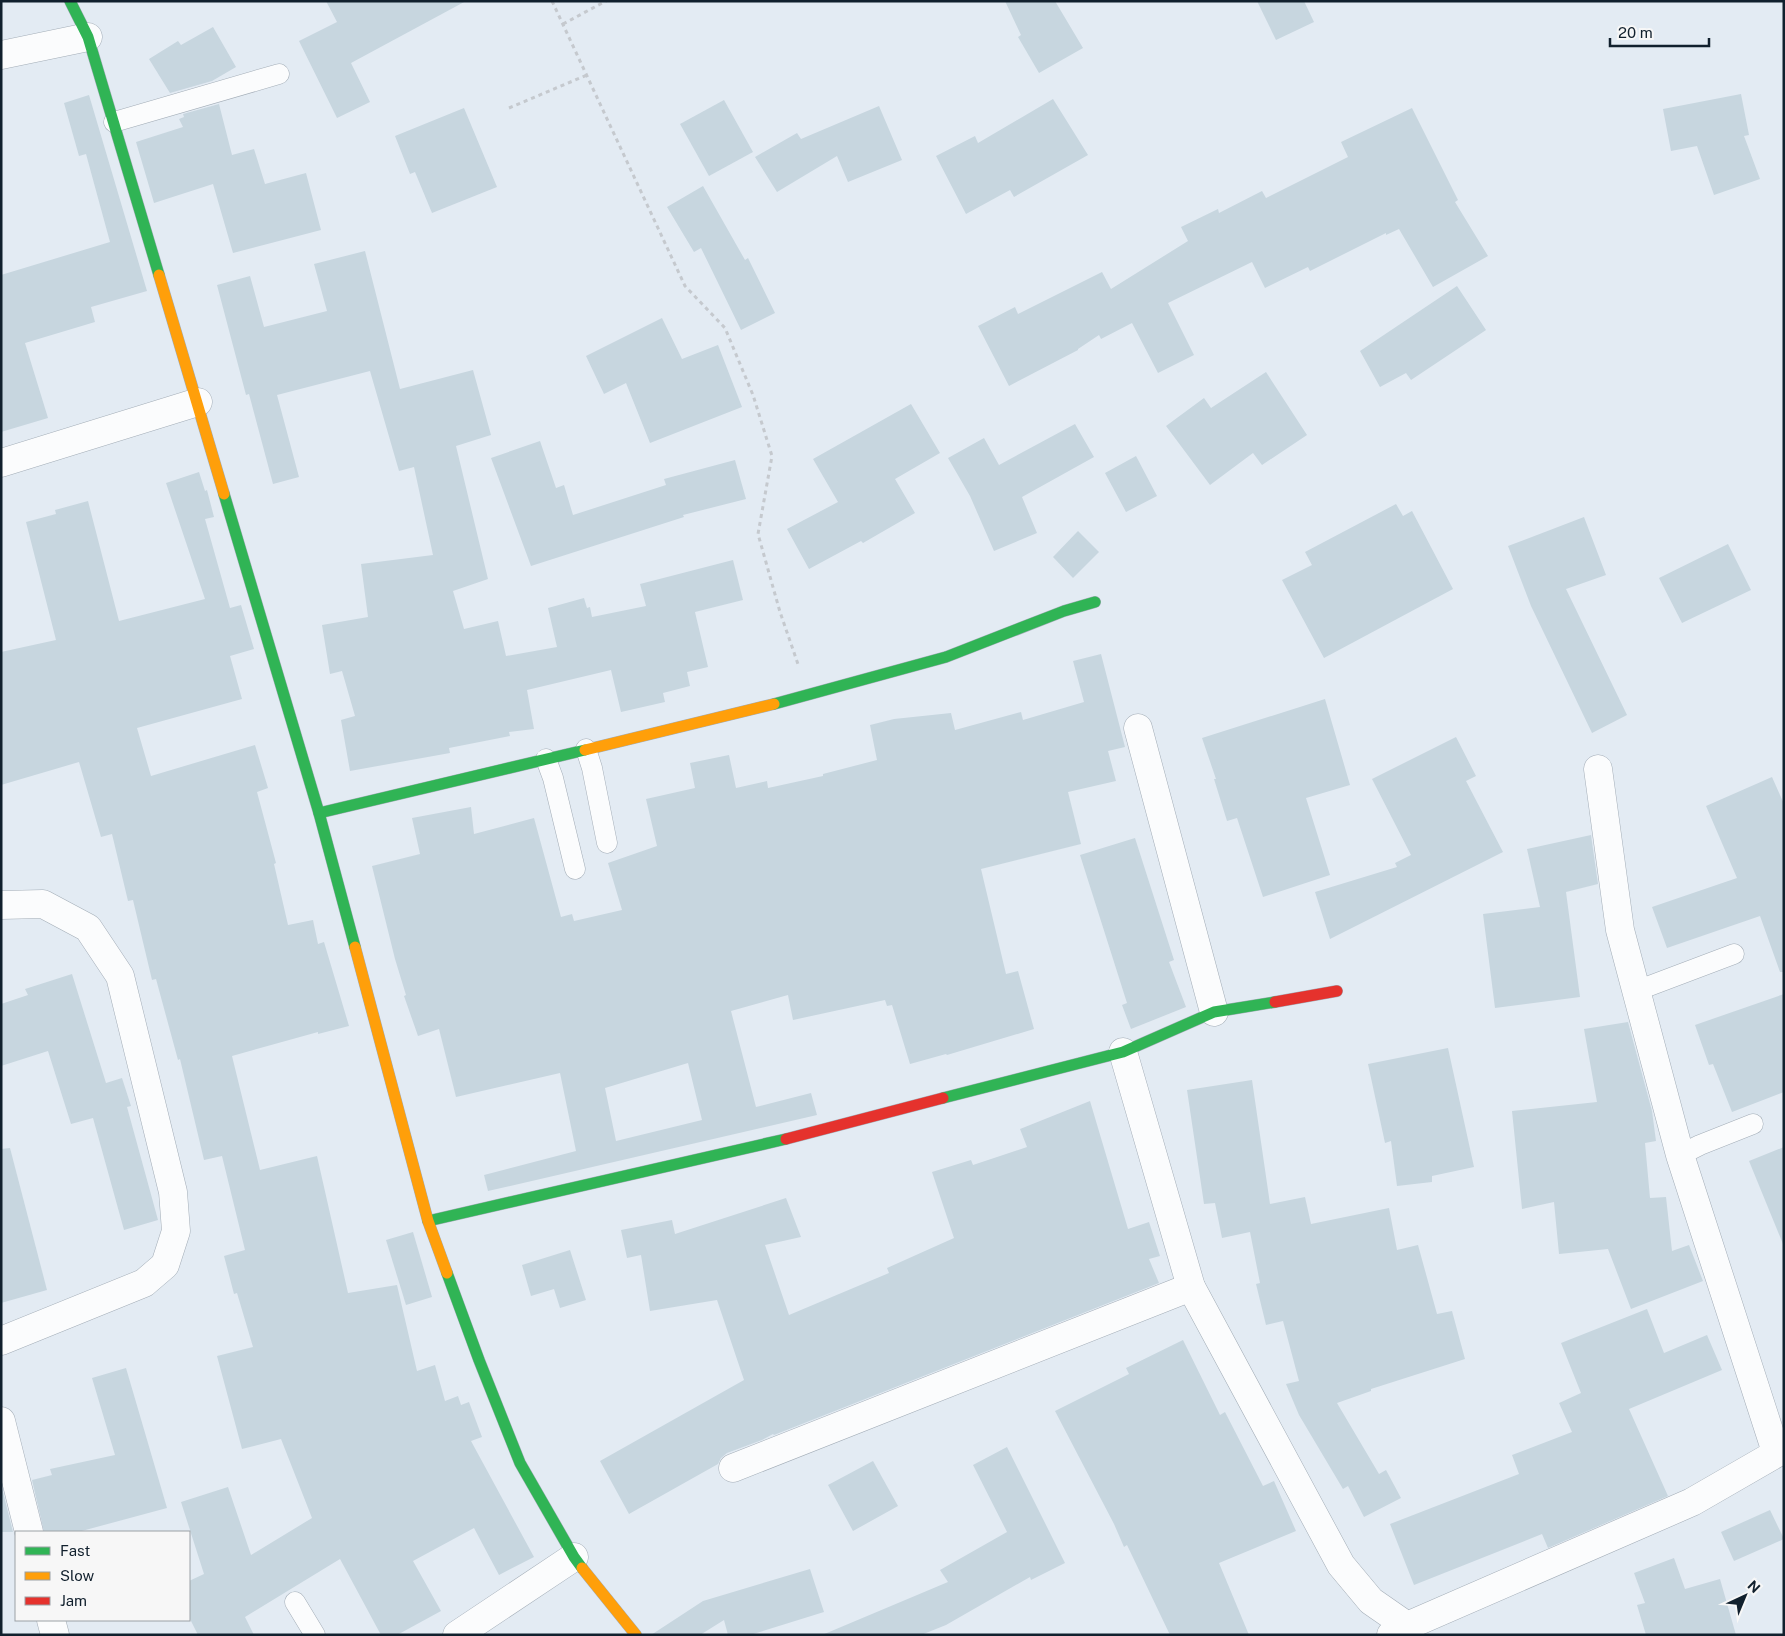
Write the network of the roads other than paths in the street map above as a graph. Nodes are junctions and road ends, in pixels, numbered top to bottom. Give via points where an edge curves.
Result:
1 (70, 1) edge
2 (88, 37) junction
3 (1, 55) edge
4 (279, 74) dead end
5 (114, 122) junction
6 (198, 402) junction
7 (1, 463) edge
8 (1095, 602) dead end
9 (1138, 728) dead end
10 (586, 749) junction
11 (546, 759) junction
12 (1598, 769) dead end
13 (319, 813) junction
14 (607, 842) dead end
15 (575, 869) dead end
16 (1, 905) edge
17 (1734, 954) dead end
18 (1338, 991) dead end
19 (1636, 991) junction
20 (1214, 1012) junction
21 (1123, 1052) junction
22 (1753, 1124) dead end
23 (1680, 1155) junction
24 (428, 1221) junction
25 (1192, 1287) junction
26 (1, 1341) edge
27 (1, 1421) edge
28 (1780, 1450) edge
29 (733, 1468) dead end
30 (29, 1531) edge
31 (574, 1557) junction
32 (295, 1602) dead end
33 (51, 1621) edge
34 (1402, 1632) edge
35 (55, 1635) edge
36 (314, 1635) edge
37 (457, 1635) edge
38 (636, 1635) edge

1 - 2 street
2 - 3 street
2 - 5 street
4 - 5 lane
5 - 6 street
6 - 7 street
6 - 13 street
8 - 10 street via 946,657 809,696
9 - 20 street
10 - 11 street
10 - 14 lane
11 - 13 street
11 - 15 lane
12 - 19 street via 1620,930
13 - 24 street
16 - 26 street via 43,904 88,928 120,976 173,1192 176,1231 164,1265 144,1283
17 - 19 lane
18 - 20 street
19 - 23 street
20 - 21 street
21 - 24 street via 782,1140
21 - 25 street
22 - 23 lane
23 - 28 street
24 - 31 street via 520,1463
25 - 29 street
25 - 34 street via 1341,1565
27 - 30 street
28 - 34 street via 1692,1502
31 - 37 street
31 - 38 street
32 - 36 lane
33 - 35 street

